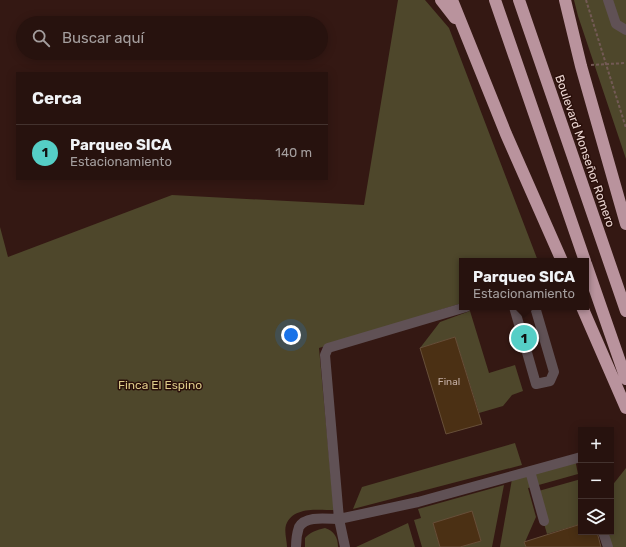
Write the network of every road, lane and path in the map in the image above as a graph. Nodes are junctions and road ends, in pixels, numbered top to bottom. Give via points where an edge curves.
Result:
1 (441, 0) edge
2 (452, 0) edge
3 (495, 0) edge
4 (519, 0) edge
5 (565, 0) edge
6 (586, 0) edge
7 (608, 0) edge
8 (462, 27) junction
9 (626, 30) edge
10 (626, 63) edge
11 (606, 64) junction
12 (581, 66) junction
13 (626, 128) edge
14 (626, 224) edge
15 (561, 258) edge
16 (584, 258) edge
17 (589, 273) edge
18 (459, 309) edge
19 (515, 310) edge
20 (536, 310) edge
21 (583, 310) edge
22 (626, 310) edge
23 (626, 379) edge
24 (626, 408) edge
25 (578, 459) edge
26 (530, 471) junction
27 (339, 519) junction
28 (544, 521) dead end
29 (604, 535) edge
30 (296, 547) edge
31 (345, 547) edge
32 (608, 547) edge

1 - 8 highway
2 - 8 highway
3 - 16 highway
4 - 22 highway, Boulevard Monseñor Romero
5 - 12 highway
6 - 11 path
7 - 9 street via 616,24
8 - 15 highway
10 - 11 path
11 - 12 path
11 - 13 path
12 - 14 highway
17 - 23 highway
18 - 27 street via 328,348 325,356
19 - 20 street via 536,384 550,381 554,372
21 - 24 highway
25 - 26 street
26 - 27 street via 418,502
26 - 28 street
27 - 30 street via 306,521 299,527
27 - 31 street
29 - 32 street

